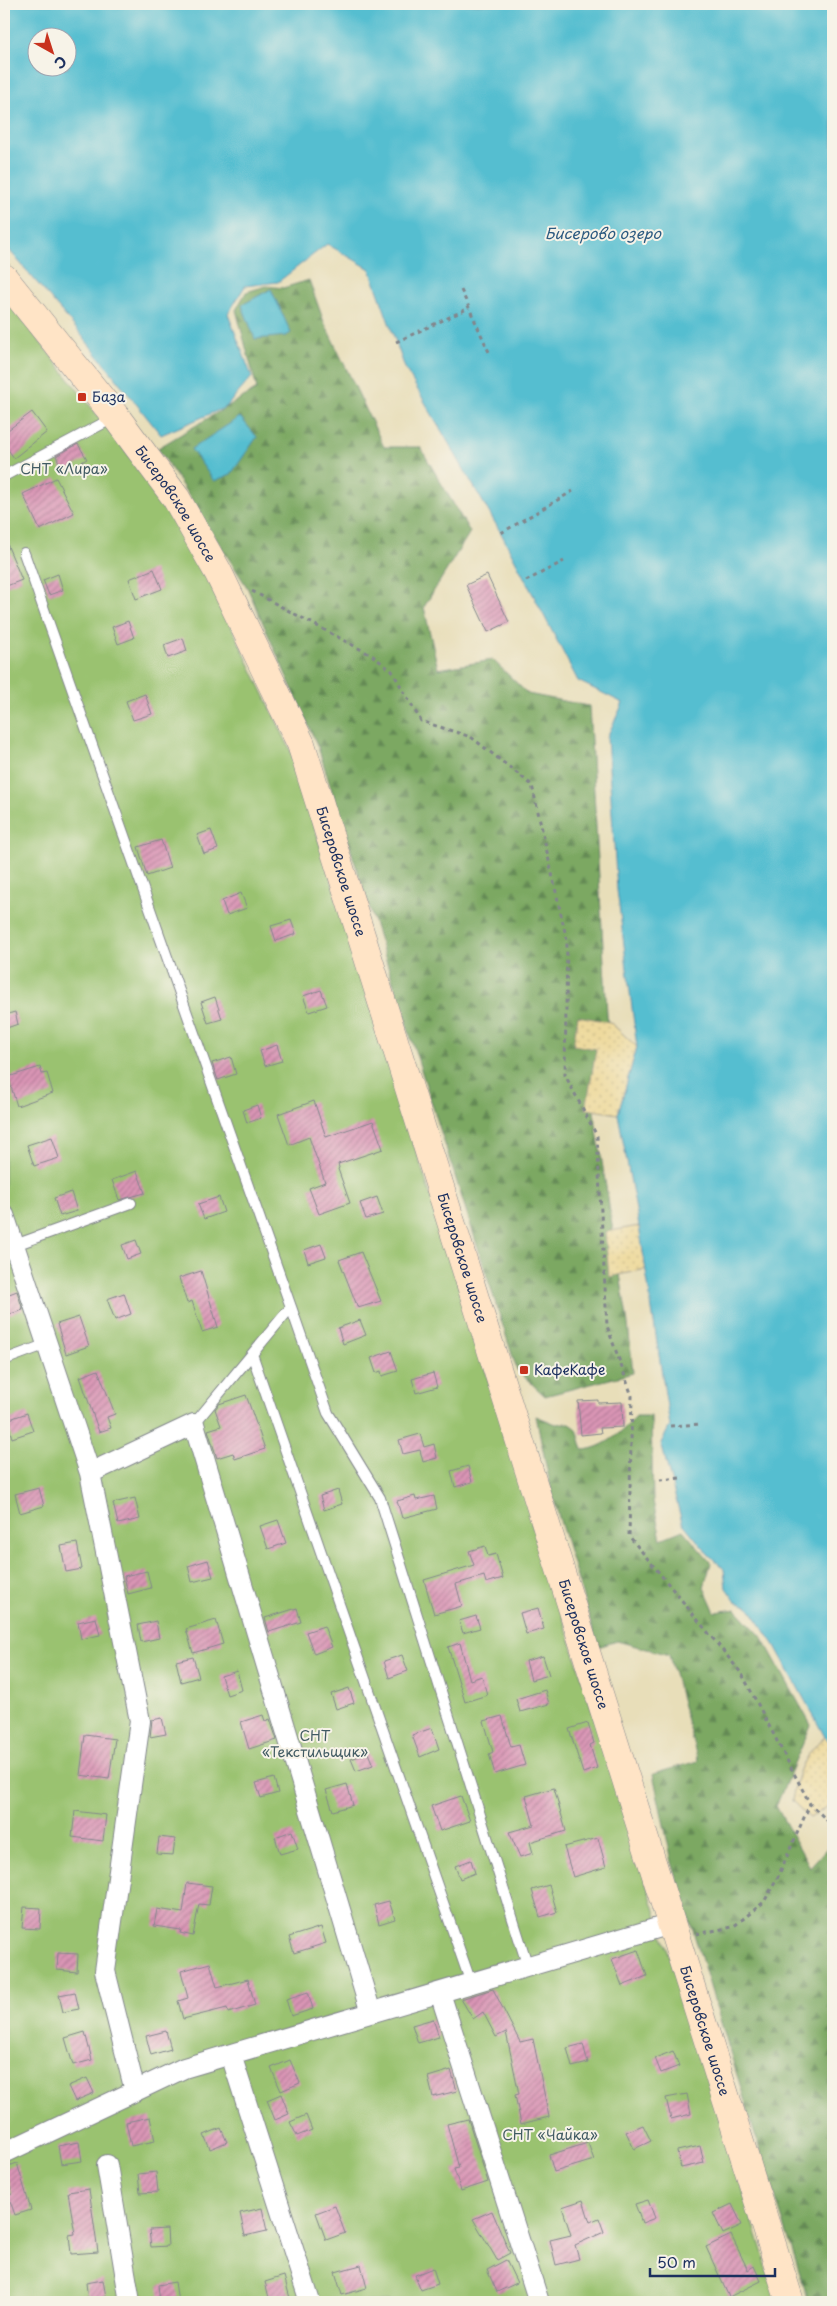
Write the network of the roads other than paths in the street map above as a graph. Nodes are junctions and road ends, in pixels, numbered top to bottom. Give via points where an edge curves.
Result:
1 (4, 278) edge
2 (116, 417) junction
3 (4, 476) edge
4 (24, 553) dead end
5 (131, 1203) dead end
6 (4, 1215) edge
7 (9, 1247) edge
8 (291, 1307) junction
9 (47, 1344) junction
10 (252, 1354) junction
11 (4, 1360) edge
12 (194, 1424) junction
13 (90, 1473) junction
14 (671, 1924) junction
15 (528, 1967) junction
16 (471, 1984) junction
17 (440, 1993) junction
18 (371, 2013) junction
19 (232, 2055) junction
20 (135, 2091) junction
21 (4, 2153) edge
22 (107, 2165) dead end
23 (130, 2302) edge
24 (310, 2302) edge
25 (539, 2302) edge
26 (790, 2302) edge

1 - 2 main road, Бисеровское шоссе
2 - 3 lane
2 - 14 main road, Бисеровское шоссе via 176,498 218,572 301,744
4 - 8 lane
5 - 7 lane
6 - 7 street
7 - 9 street
8 - 10 lane
8 - 15 lane via 328,1413 380,1498
9 - 11 lane
9 - 13 street
10 - 12 lane
10 - 16 lane
12 - 13 street
12 - 18 street
13 - 20 street via 140,1721 105,1971
14 - 15 street
14 - 26 main road, Бисеровское шоссе
15 - 16 street
16 - 17 street
17 - 18 street
17 - 25 street
18 - 19 street
19 - 20 street via 184,2068
19 - 24 street
20 - 21 street
22 - 23 street

